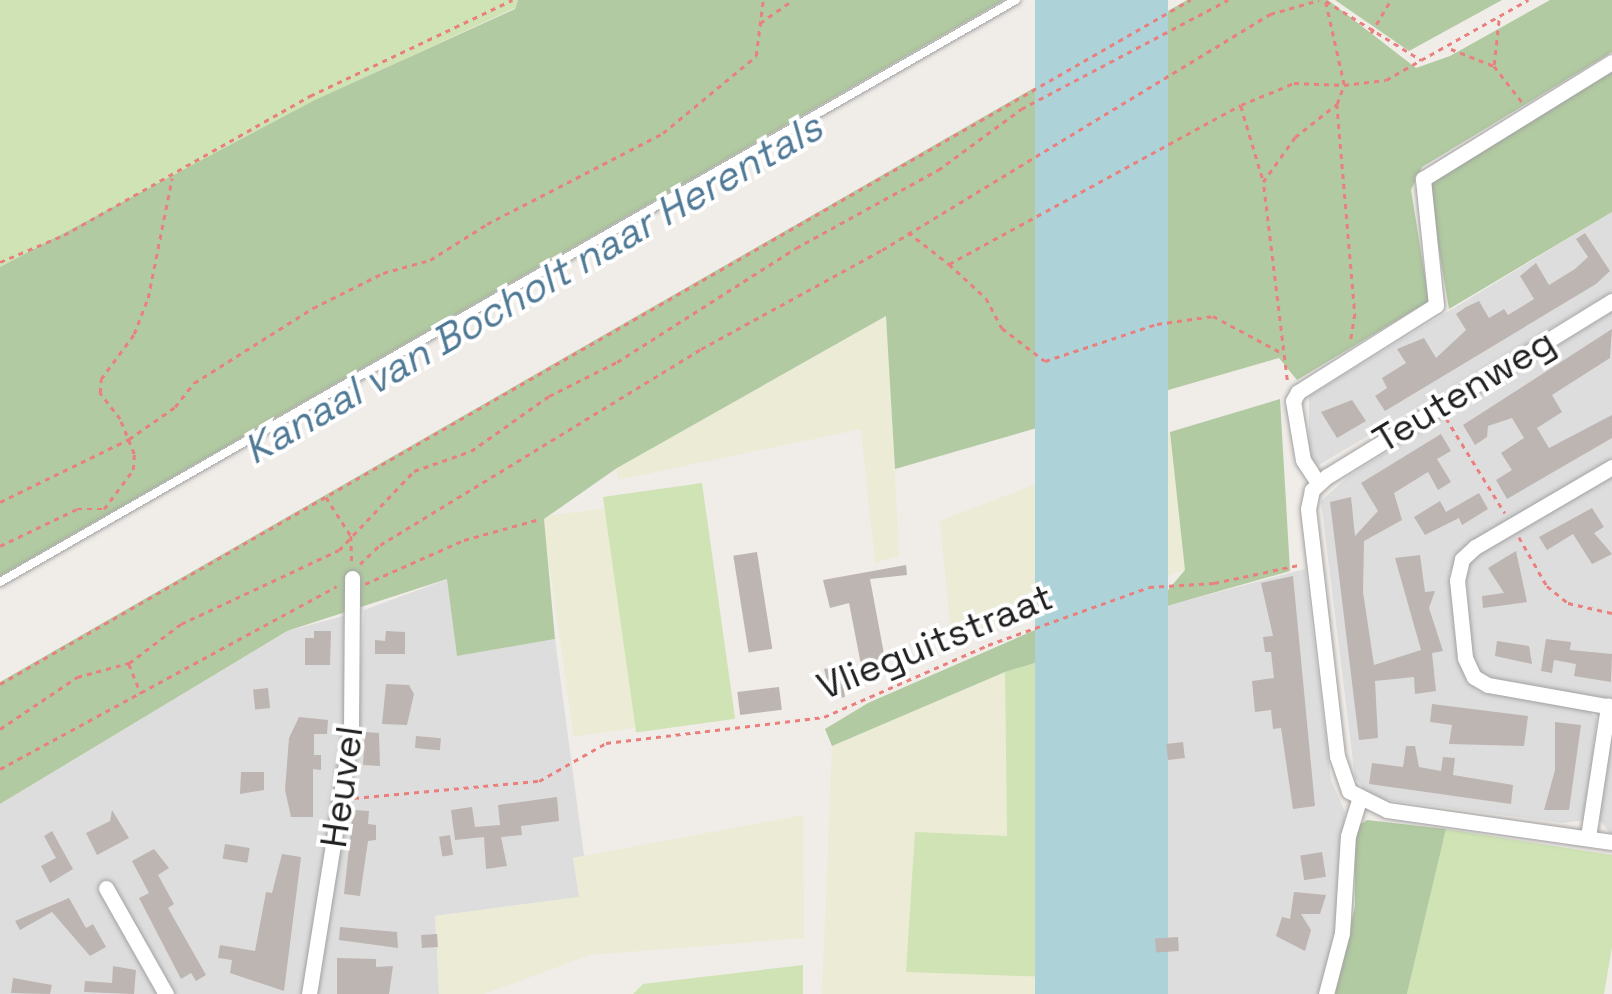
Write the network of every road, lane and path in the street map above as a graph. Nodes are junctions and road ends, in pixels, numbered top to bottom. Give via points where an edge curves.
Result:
1 (512, 0) edge
2 (763, 0) edge
3 (793, 0) edge
4 (1016, 0) edge
5 (1190, 0) edge
6 (1228, 0) edge
7 (1323, 0) edge
8 (1391, 0) edge
9 (1528, 0) edge
10 (1499, 18) junction
11 (758, 24) junction
12 (1370, 33) junction
13 (1449, 48) junction
14 (1421, 60) junction
15 (1612, 62) edge
16 (1494, 66) junction
17 (1344, 85) junction
18 (1337, 104) junction
19 (1241, 105) junction
20 (1529, 111) junction
21 (173, 177) junction
22 (1263, 182) junction
23 (908, 232) junction
24 (0, 262) edge
25 (949, 264) junction
26 (1612, 301) edge
27 (1281, 352) junction
28 (1348, 361) junction
29 (1293, 401) junction
30 (129, 439) junction
31 (1612, 466) edge
32 (1318, 483) junction
33 (326, 497) junction
34 (0, 502) edge
35 (536, 520) dead end
36 (351, 536) junction
37 (0, 546) edge
38 (1314, 562) junction
39 (0, 582) edge
40 (353, 584) junction
41 (129, 663) junction
42 (0, 684) edge
43 (141, 694) junction
44 (1610, 706) edge
45 (0, 729) edge
46 (0, 768) edge
47 (343, 798) junction
48 (1359, 800) junction
49 (1588, 837) junction
50 (1612, 842) edge
51 (106, 888) dead end
52 (166, 994) edge
53 (309, 994) edge
54 (1326, 994) edge

1 - 21 path via 310,96
2 - 11 path
3 - 11 path
4 - 39 lane
5 - 33 path
6 - 36 path via 1021,109 938,170 549,396 471,451 414,471
7 - 12 path
7 - 17 path
7 - 23 path via 1270,14
8 - 12 path
9 - 10 path
10 - 13 path
10 - 16 path
11 - 30 path via 756,56 746,69 663,133 430,260 383,273 313,308 194,383 175,407
12 - 14 path
13 - 14 path
13 - 16 path
14 - 17 path via 1386,80
15 - 20 street
16 - 20 path
17 - 18 path
17 - 19 path via 1294,84
18 - 22 path via 1295,136
18 - 28 path via 1355,314
19 - 22 path
19 - 25 path
20 - 28 street via 1423,179 1436,304
21 - 24 path
21 - 30 path via 148,298 134,334 101,379 100,393
22 - 27 path
23 - 25 path
23 - 40 path via 380,544
25 - 27 path via 986,298 1002,328 1044,360 1157,324 1213,316
26 - 32 street, Teutenweg
27 - 29 path
28 - 29 street
29 - 32 street via 1303,460
30 - 34 path
30 - 37 path via 133,470 104,509 77,508
31 - 44 street via 1475,546 1462,559 1457,580 1474,677
32 - 38 street via 1308,509
33 - 36 path
33 - 42 path
35 - 40 path
36 - 40 path
36 - 41 path via 339,550 181,624
38 - 47 path, Vlieguitstraat via 1214,583 1149,587 988,645 824,717 606,743 538,781
38 - 48 street via 1340,770
40 - 43 path
40 - 47 street, Heuvel
41 - 43 path
41 - 45 path via 77,677
43 - 46 path
44 - 49 street
47 - 53 street, Heuvel
48 - 49 street via 1387,810
48 - 54 street via 1348,836 1345,918
49 - 50 street
51 - 52 street

